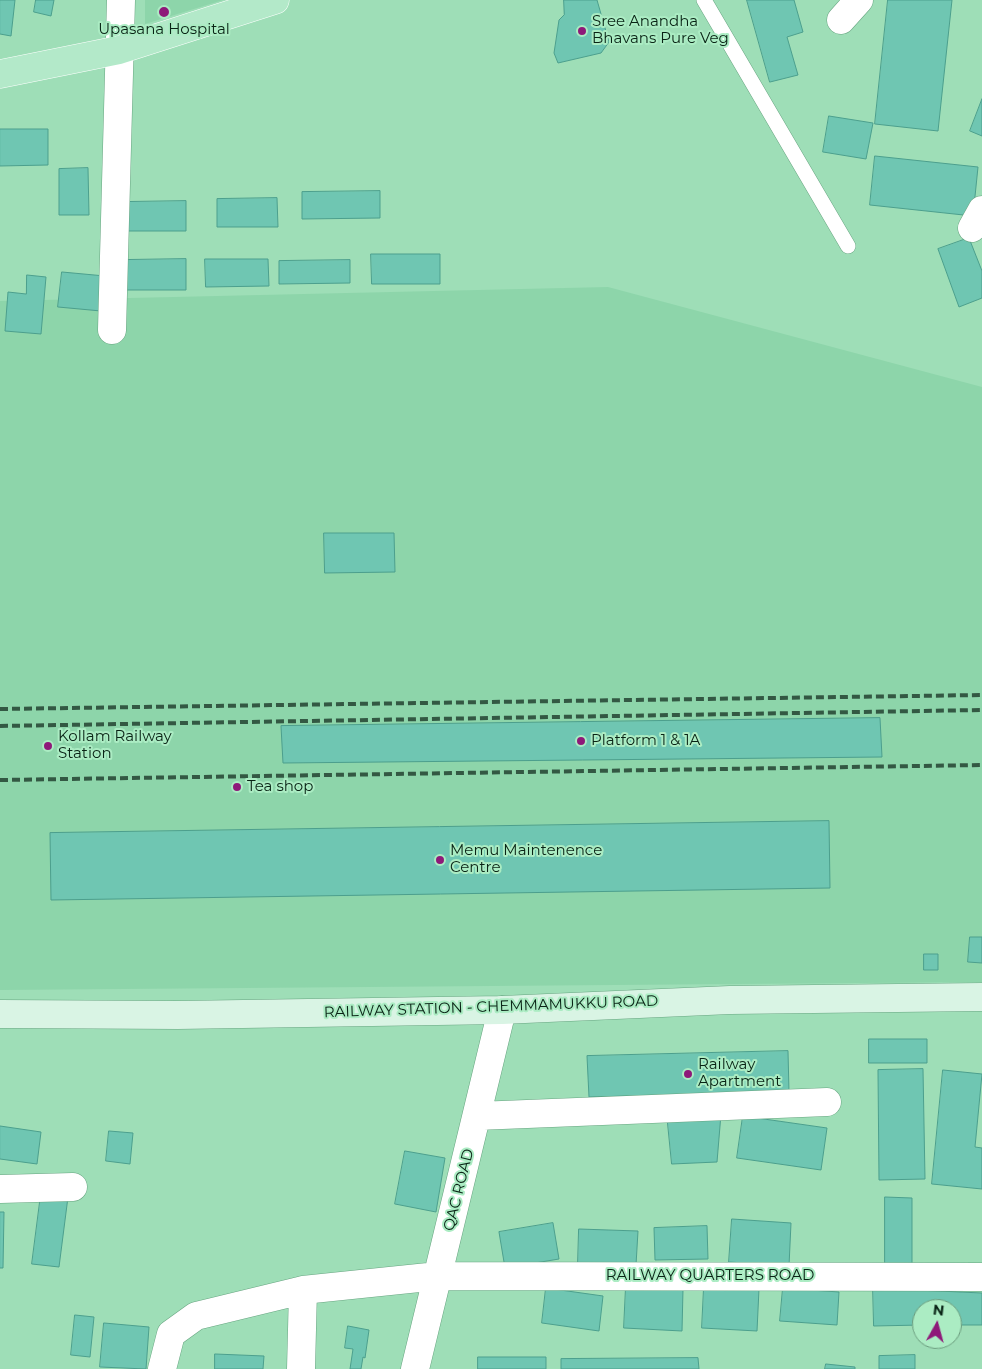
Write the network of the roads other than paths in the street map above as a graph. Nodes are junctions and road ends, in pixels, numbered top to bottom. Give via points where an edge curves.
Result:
1 (121, 0) edge
2 (275, 0) edge
3 (704, 0) edge
4 (859, 0) edge
5 (841, 20) dead end
6 (119, 50) junction
7 (0, 74) edge
8 (848, 246) dead end
9 (112, 330) dead end
10 (982, 997) edge
11 (502, 1010) junction
12 (0, 1014) edge
13 (827, 1102) dead end
14 (477, 1116) junction
15 (73, 1187) dead end
16 (0, 1189) edge
17 (438, 1276) junction
18 (982, 1277) edge
19 (304, 1290) junction
20 (162, 1369) edge
21 (301, 1369) edge
22 (414, 1369) edge

1 - 6 street
2 - 6 main road
3 - 8 lane
4 - 5 street
6 - 7 main road
6 - 9 street
10 - 11 main road, RAILWAY STATION - CHEMMAMUKKU ROAD via 730,1000
11 - 12 main road, RAILWAY STATION - CHEMMAMUKKU ROAD
11 - 14 street, QAC ROAD
13 - 14 street
14 - 17 street, QAC ROAD
15 - 16 street
17 - 18 street, RAILWAY QUARTERS ROAD
17 - 19 street, RAILWAY QUARTERS ROAD
17 - 22 street, QAC ROAD
19 - 20 street, RAILWAY QUARTERS ROAD via 196,1316 172,1334
19 - 21 street

